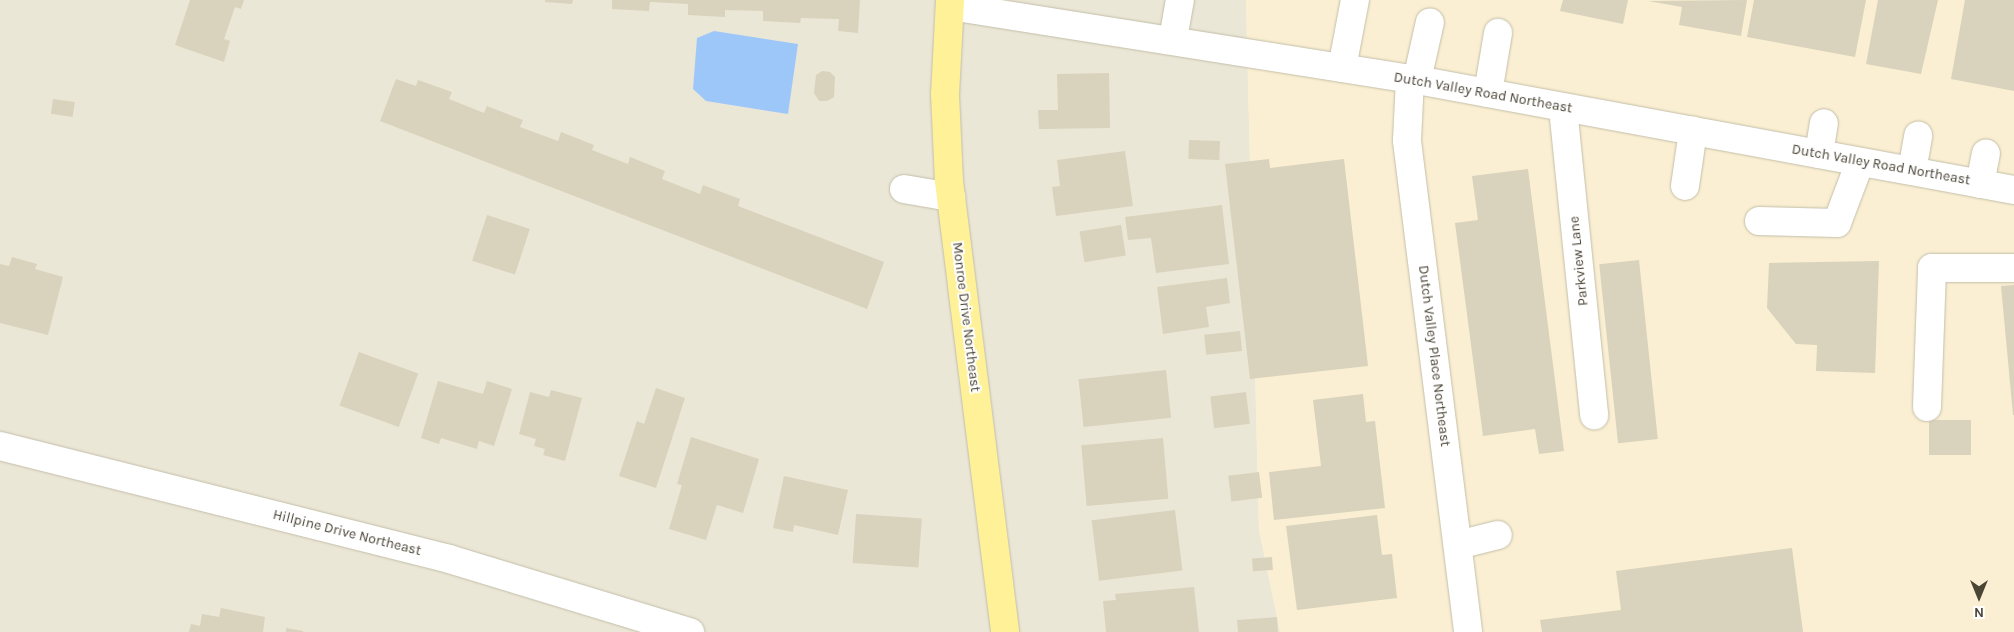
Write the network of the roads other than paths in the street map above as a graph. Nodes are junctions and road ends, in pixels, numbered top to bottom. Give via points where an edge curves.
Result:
1 (1180, 0) edge
2 (1355, 0) edge
3 (950, 3) edge
4 (1430, 22) dead end
5 (1498, 32) dead end
6 (1173, 39) junction
7 (1342, 68) junction
8 (1414, 80) junction
9 (1488, 93) junction
10 (1564, 108) junction
11 (1824, 123) dead end
12 (1693, 131) junction
13 (1918, 136) dead end
14 (1819, 154) junction
15 (1986, 154) dead end
16 (1860, 162) junction
17 (1912, 171) junction
18 (1980, 184) junction
19 (1685, 186) dead end
20 (904, 189) dead end
21 (2014, 190) edge
22 (951, 197) junction
23 (1759, 221) dead end
24 (2014, 268) edge
25 (1927, 407) dead end
26 (1594, 416) dead end
27 (0, 446) edge
28 (1498, 535) dead end
29 (1458, 545) junction
30 (690, 632) edge
31 (1005, 632) edge
32 (1468, 632) edge

1 - 6 street
2 - 7 street
3 - 6 street, Dutch Valley Road Northeast
3 - 22 main road, Monroe Drive Northeast via 945,94
4 - 8 street, Dutch Valley Place Northeast
5 - 9 street
6 - 7 street, Dutch Valley Road Northeast
7 - 8 street, Dutch Valley Road Northeast
8 - 9 street, Dutch Valley Road Northeast
8 - 29 street, Dutch Valley Place Northeast via 1407,141
9 - 10 street, Dutch Valley Road Northeast
10 - 12 street, Dutch Valley Road Northeast
10 - 26 street, Parkview Lane
11 - 14 street
12 - 14 street, Dutch Valley Road Northeast
12 - 19 street
13 - 17 street
14 - 16 street, Dutch Valley Road Northeast
15 - 18 street
16 - 17 street, Dutch Valley Road Northeast
16 - 23 street via 1837,223
17 - 18 street, Dutch Valley Road Northeast
18 - 21 street, Dutch Valley Road Northeast
20 - 22 street
22 - 31 main road, Monroe Drive Northeast
24 - 25 street via 1932,268
27 - 30 street, Hillpine Drive Northeast via 449,559
28 - 29 street
29 - 32 street, Dutch Valley Place Northeast

